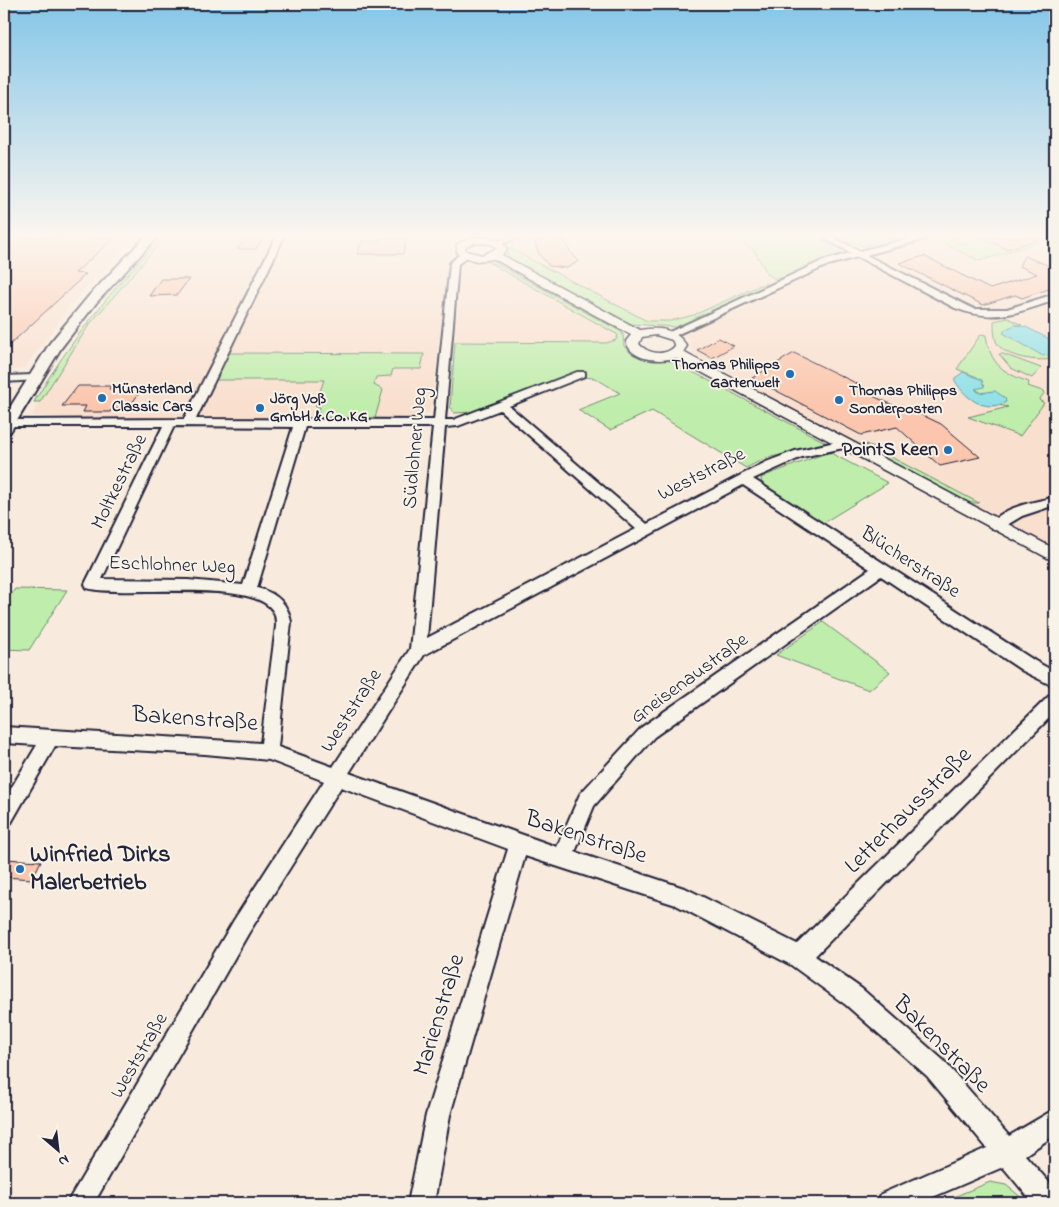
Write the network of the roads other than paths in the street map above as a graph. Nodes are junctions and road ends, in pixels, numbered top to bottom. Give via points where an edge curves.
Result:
1 (99, 293) edge
2 (250, 293) edge
3 (451, 293) edge
4 (564, 293) edge
5 (760, 293) edge
6 (933, 293) edge
7 (1055, 297) edge
8 (638, 334) junction
9 (670, 334) junction
10 (674, 353) junction
11 (580, 374) dead end
12 (33, 378) junction
13 (4, 379) edge
14 (501, 405) junction
15 (170, 423) junction
16 (188, 423) junction
17 (300, 424) junction
18 (438, 424) junction
19 (6, 425) edge
20 (844, 444) junction
21 (743, 479) junction
22 (1055, 501) edge
23 (997, 525) junction
24 (646, 530) junction
25 (1055, 556) edge
26 (882, 568) junction
27 (92, 584) joint
28 (249, 590) junction
29 (418, 650) junction
30 (1055, 680) edge
31 (1055, 701) edge
32 (4, 735) edge
33 (51, 737) junction
34 (269, 752) junction
35 (337, 776) junction
36 (4, 817) edge
37 (519, 844) junction
38 (562, 859) junction
39 (799, 958) junction
40 (1055, 1121) edge
41 (1007, 1152) junction
42 (80, 1203) edge
43 (421, 1203) edge
44 (890, 1203) edge
45 (1050, 1203) edge

1 - 12 main road
2 - 16 street
3 - 18 street, Südlohner Weg
4 - 8 street
5 - 9 street
6 - 7 street via 980,314 1001,315
8 - 9 street via 650,331
8 - 10 street via 632,341 640,352 661,356
9 - 10 street via 681,346
10 - 20 street
11 - 14 street
12 - 13 street
12 - 19 main road
14 - 18 street via 454,424
14 - 24 street
15 - 16 street
15 - 19 street
15 - 27 street, Moltkestraße
16 - 17 street
17 - 18 street
17 - 28 street
18 - 29 street, Südlohner Weg
20 - 21 street, Weststraße via 799,454
20 - 23 street
21 - 24 street, Weststraße
21 - 26 street, Blücherstraße
22 - 23 street via 1021,510
23 - 25 street
24 - 29 street, Weststraße
26 - 30 street, Blücherstraße
26 - 38 street, Gneisenaustraße via 648,732 587,800
27 - 28 street, Eschlohner Weg
28 - 34 street, Eschlohner Weg via 273,601 282,612 284,626
29 - 35 street, Weststraße
31 - 39 street, Letterhausstraße
32 - 33 street, Bakenstraße
33 - 34 street, Bakenstraße
33 - 36 street
34 - 35 street, Bakenstraße
35 - 37 street, Bakenstraße
35 - 42 street, Weststraße via 241,927
37 - 38 street, Bakenstraße
37 - 43 street, Marienstraße via 438,1115
38 - 39 street, Bakenstraße via 680,896
39 - 41 street, Bakenstraße via 854,997 935,1068
40 - 41 street
41 - 44 street
41 - 45 street, Bakenstraße

